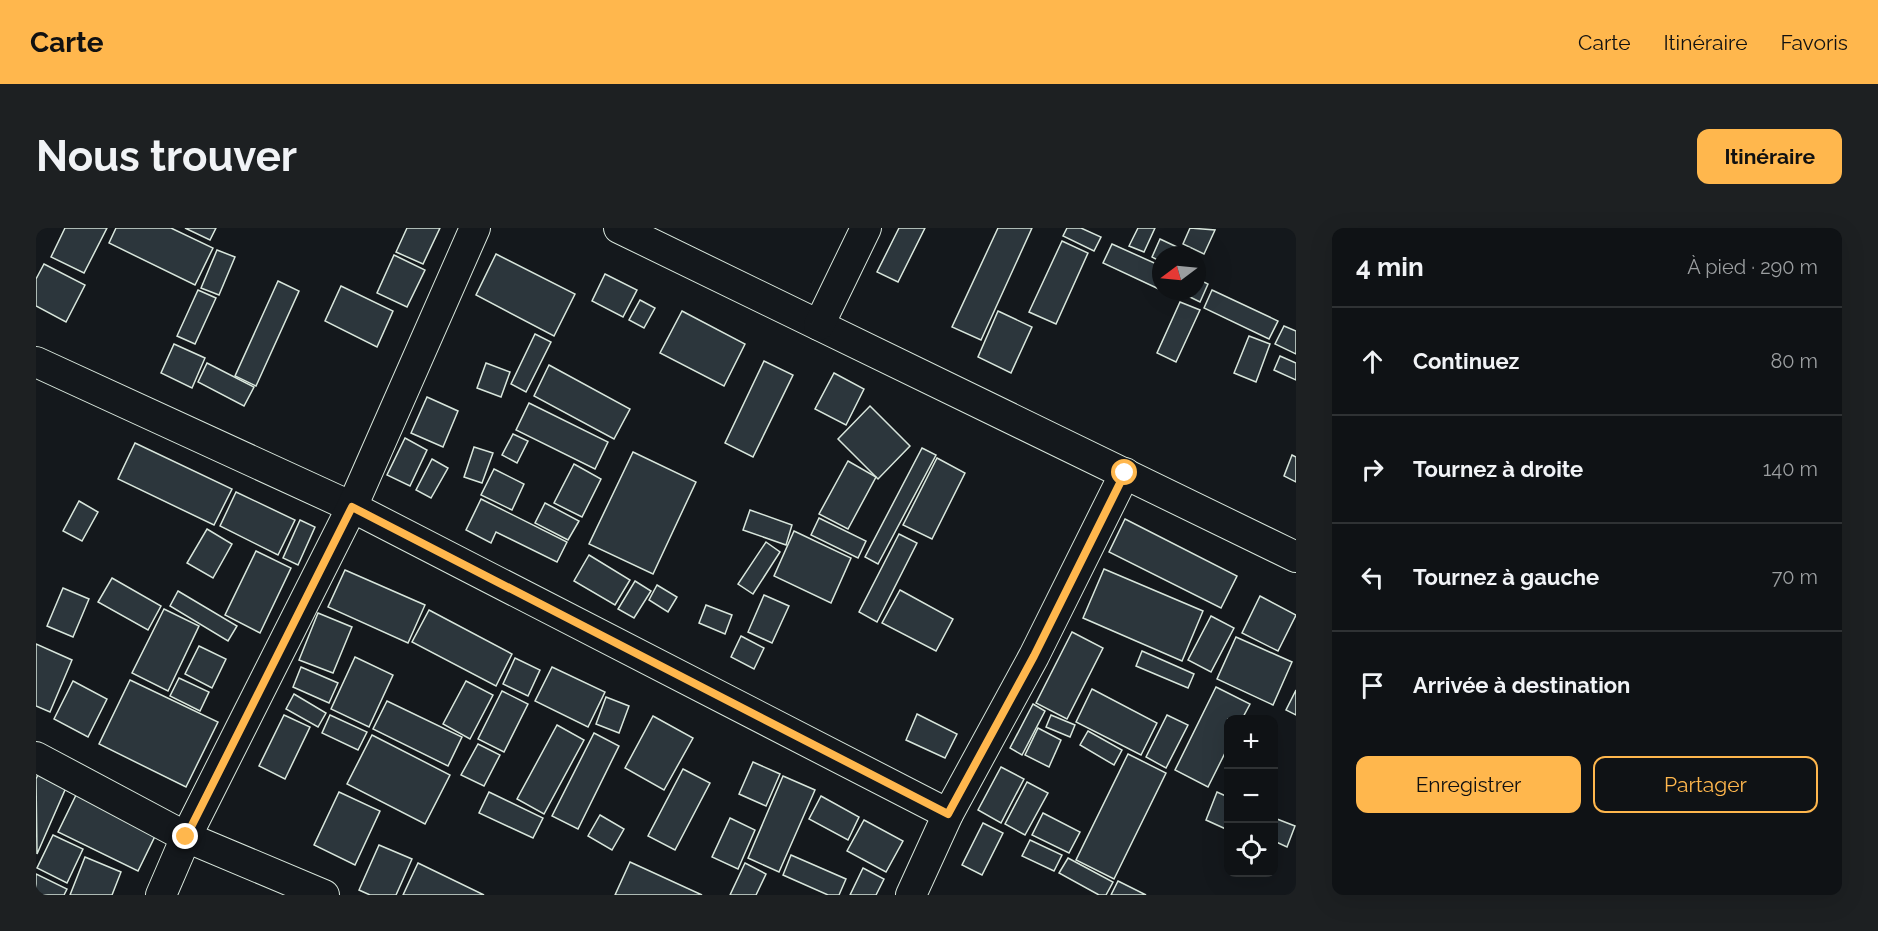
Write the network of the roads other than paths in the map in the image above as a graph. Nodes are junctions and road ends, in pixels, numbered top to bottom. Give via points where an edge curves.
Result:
1 (475, 228) edge
2 (619, 228) edge
3 (866, 228) edge
4 (819, 325) junction
5 (36, 362) edge
6 (1125, 473) junction
7 (352, 507) junction
8 (1296, 557) edge
9 (36, 757) edge
10 (948, 814) junction
11 (186, 837) junction
12 (161, 895) edge
13 (324, 895) edge
14 (911, 895) edge

1 - 7 street
2 - 4 street
3 - 4 street
4 - 6 street
5 - 7 street
6 - 8 street
6 - 10 street via 1034,656
7 - 10 street
7 - 11 street
9 - 11 street
10 - 14 street
11 - 12 street
11 - 13 street

